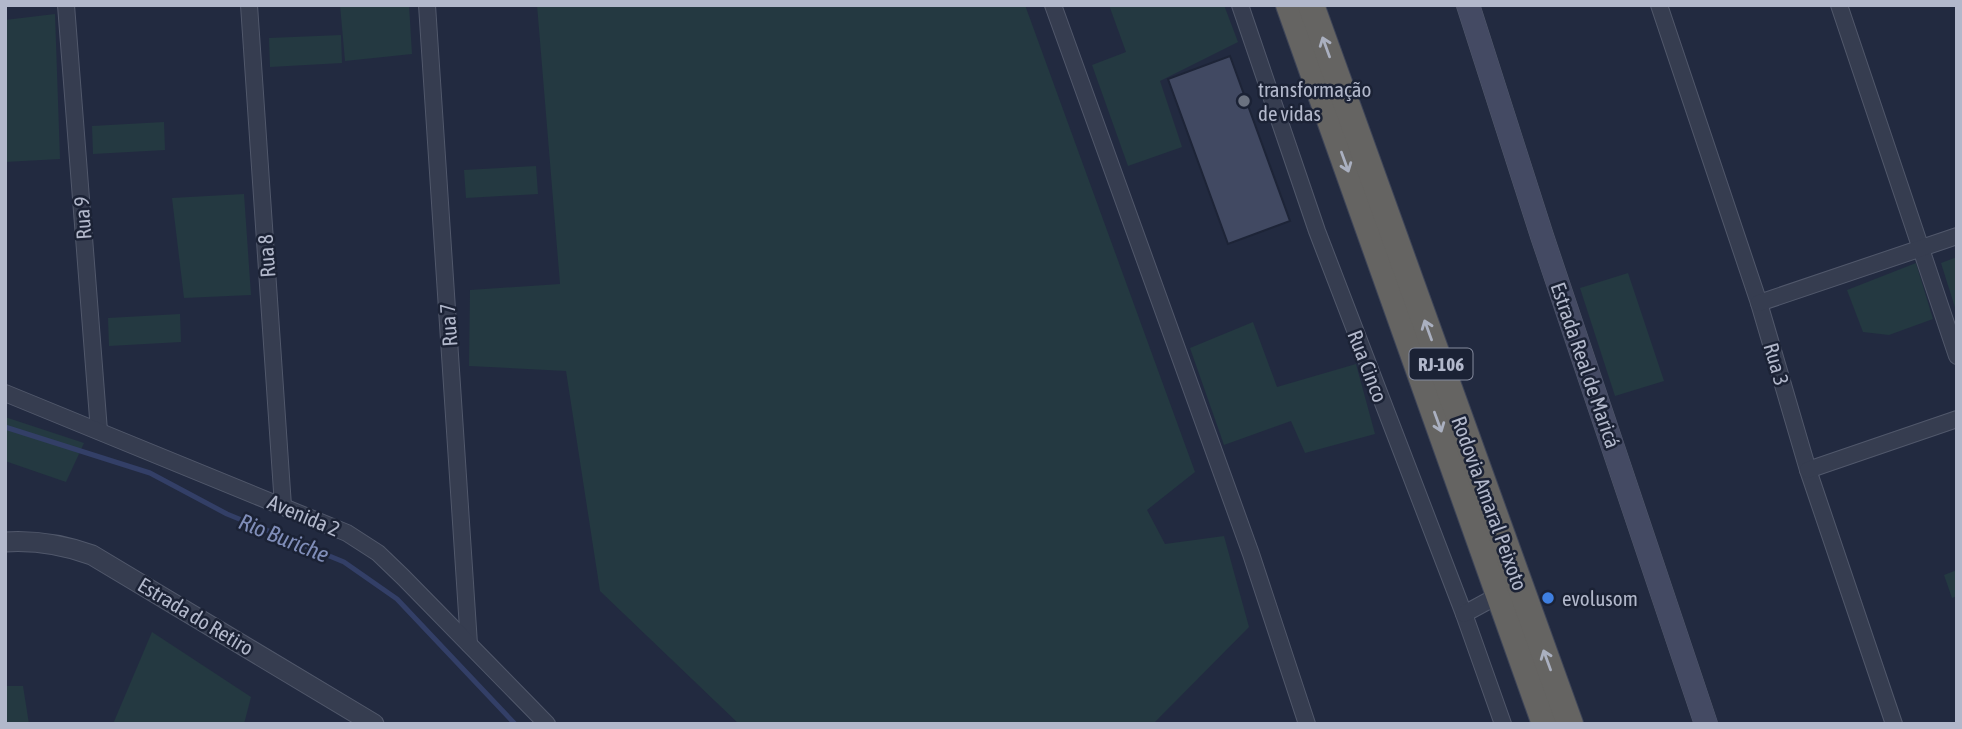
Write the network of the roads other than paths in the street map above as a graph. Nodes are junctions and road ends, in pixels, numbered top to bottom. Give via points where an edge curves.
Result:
1 (66, 5) edge
2 (249, 5) edge
3 (427, 5) edge
4 (1053, 5) edge
5 (1240, 5) edge
6 (1289, 5) edge
7 (1311, 5) edge
8 (1468, 5) edge
9 (1659, 5) edge
10 (1839, 5) edge
11 (1957, 236) edge
12 (1920, 248) junction
13 (1759, 303) junction
14 (1957, 356) edge
15 (5, 393) edge
16 (1957, 419) edge
17 (99, 431) junction
18 (1808, 470) junction
19 (283, 506) junction
20 (5, 542) edge
21 (1499, 596) junction
22 (1464, 614) junction
23 (469, 644) junction
24 (374, 724) edge
25 (547, 724) edge
26 (1307, 724) edge
27 (1503, 724) edge
28 (1545, 724) edge
29 (1570, 724) edge
30 (1706, 724) edge
31 (1894, 724) edge

1 - 17 street, Rua 9
2 - 19 street, Rua 8
3 - 23 street, Rua 7
4 - 26 street via 1251,554
5 - 22 street, Rua Cinco via 1317,231
6 -> 21 highway, Rodovia Amaral Peixoto / RJ-106
29 -> 7 highway, Rodovia Amaral Peixoto / RJ-106
8 - 30 main road, Estrada Real de Maricá
9 - 13 street, Rua 3
10 - 12 street
11 - 12 street
12 - 13 street
12 - 14 street
13 - 18 street, Rua 3
15 - 17 street, Avenida 2
16 - 18 street
17 - 19 street, Avenida 2
18 - 31 street, Rua 3
19 - 23 street, Avenida 2 via 347,533 377,552
20 - 24 street, Estrada do Retiro via 44,543 92,555
21 - 22 street
21 - 28 highway, Rodovia Amaral Peixoto / RJ-106
22 - 27 street, Rua Cinco
23 - 25 street, Avenida 2

